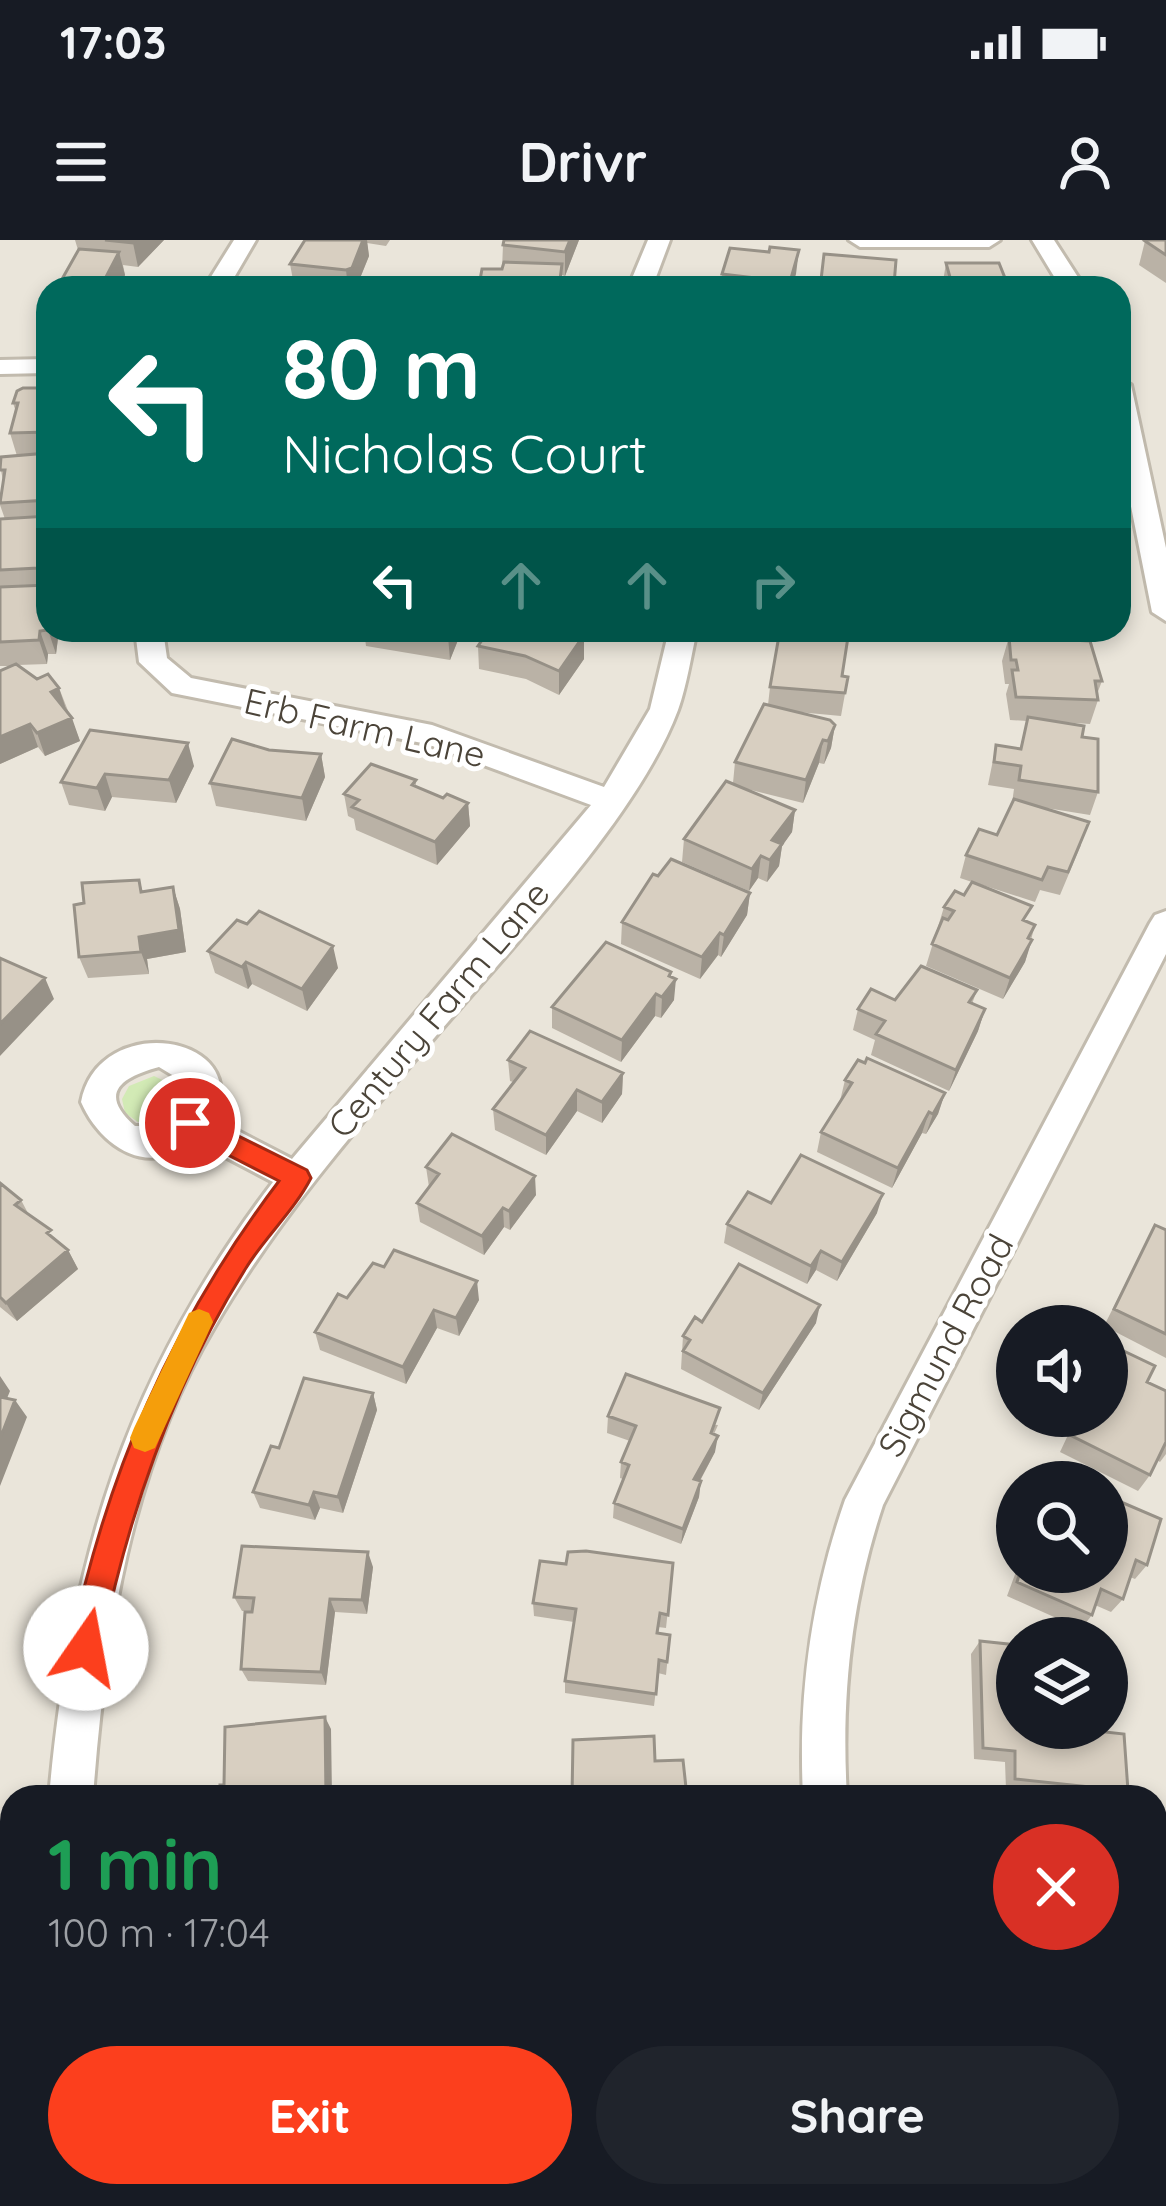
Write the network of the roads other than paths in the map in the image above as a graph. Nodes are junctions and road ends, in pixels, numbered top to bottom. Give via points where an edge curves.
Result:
1 (245, 240) edge
2 (659, 240) edge
3 (860, 240) edge
4 (988, 240) edge
5 (1043, 240) edge
6 (223, 276) edge
7 (645, 276) edge
8 (1066, 276) edge
9 (36, 366) edge
10 (0, 367) edge
11 (1131, 443) edge
12 (1166, 613) edge
13 (150, 642) edge
14 (680, 642) edge
15 (611, 801) junction
16 (1166, 923) edge
17 (190, 1123) dead end
18 (297, 1178) junction
19 (71, 1785) edge
20 (825, 1785) edge

1 - 6 street
2 - 7 street
3 - 4 street
5 - 8 street
9 - 10 street
11 - 12 street
13 - 15 street, Erb Farm Lane via 153,662 182,686 432,735
14 - 15 street, Century Farm Lane via 664,709
15 - 18 street, Century Farm Lane
16 - 20 street, Sigmund Road via 865,1500 826,1657
17 - 18 street
18 - 19 street, Century Farm Lane via 202,1315 133,1469 86,1648

